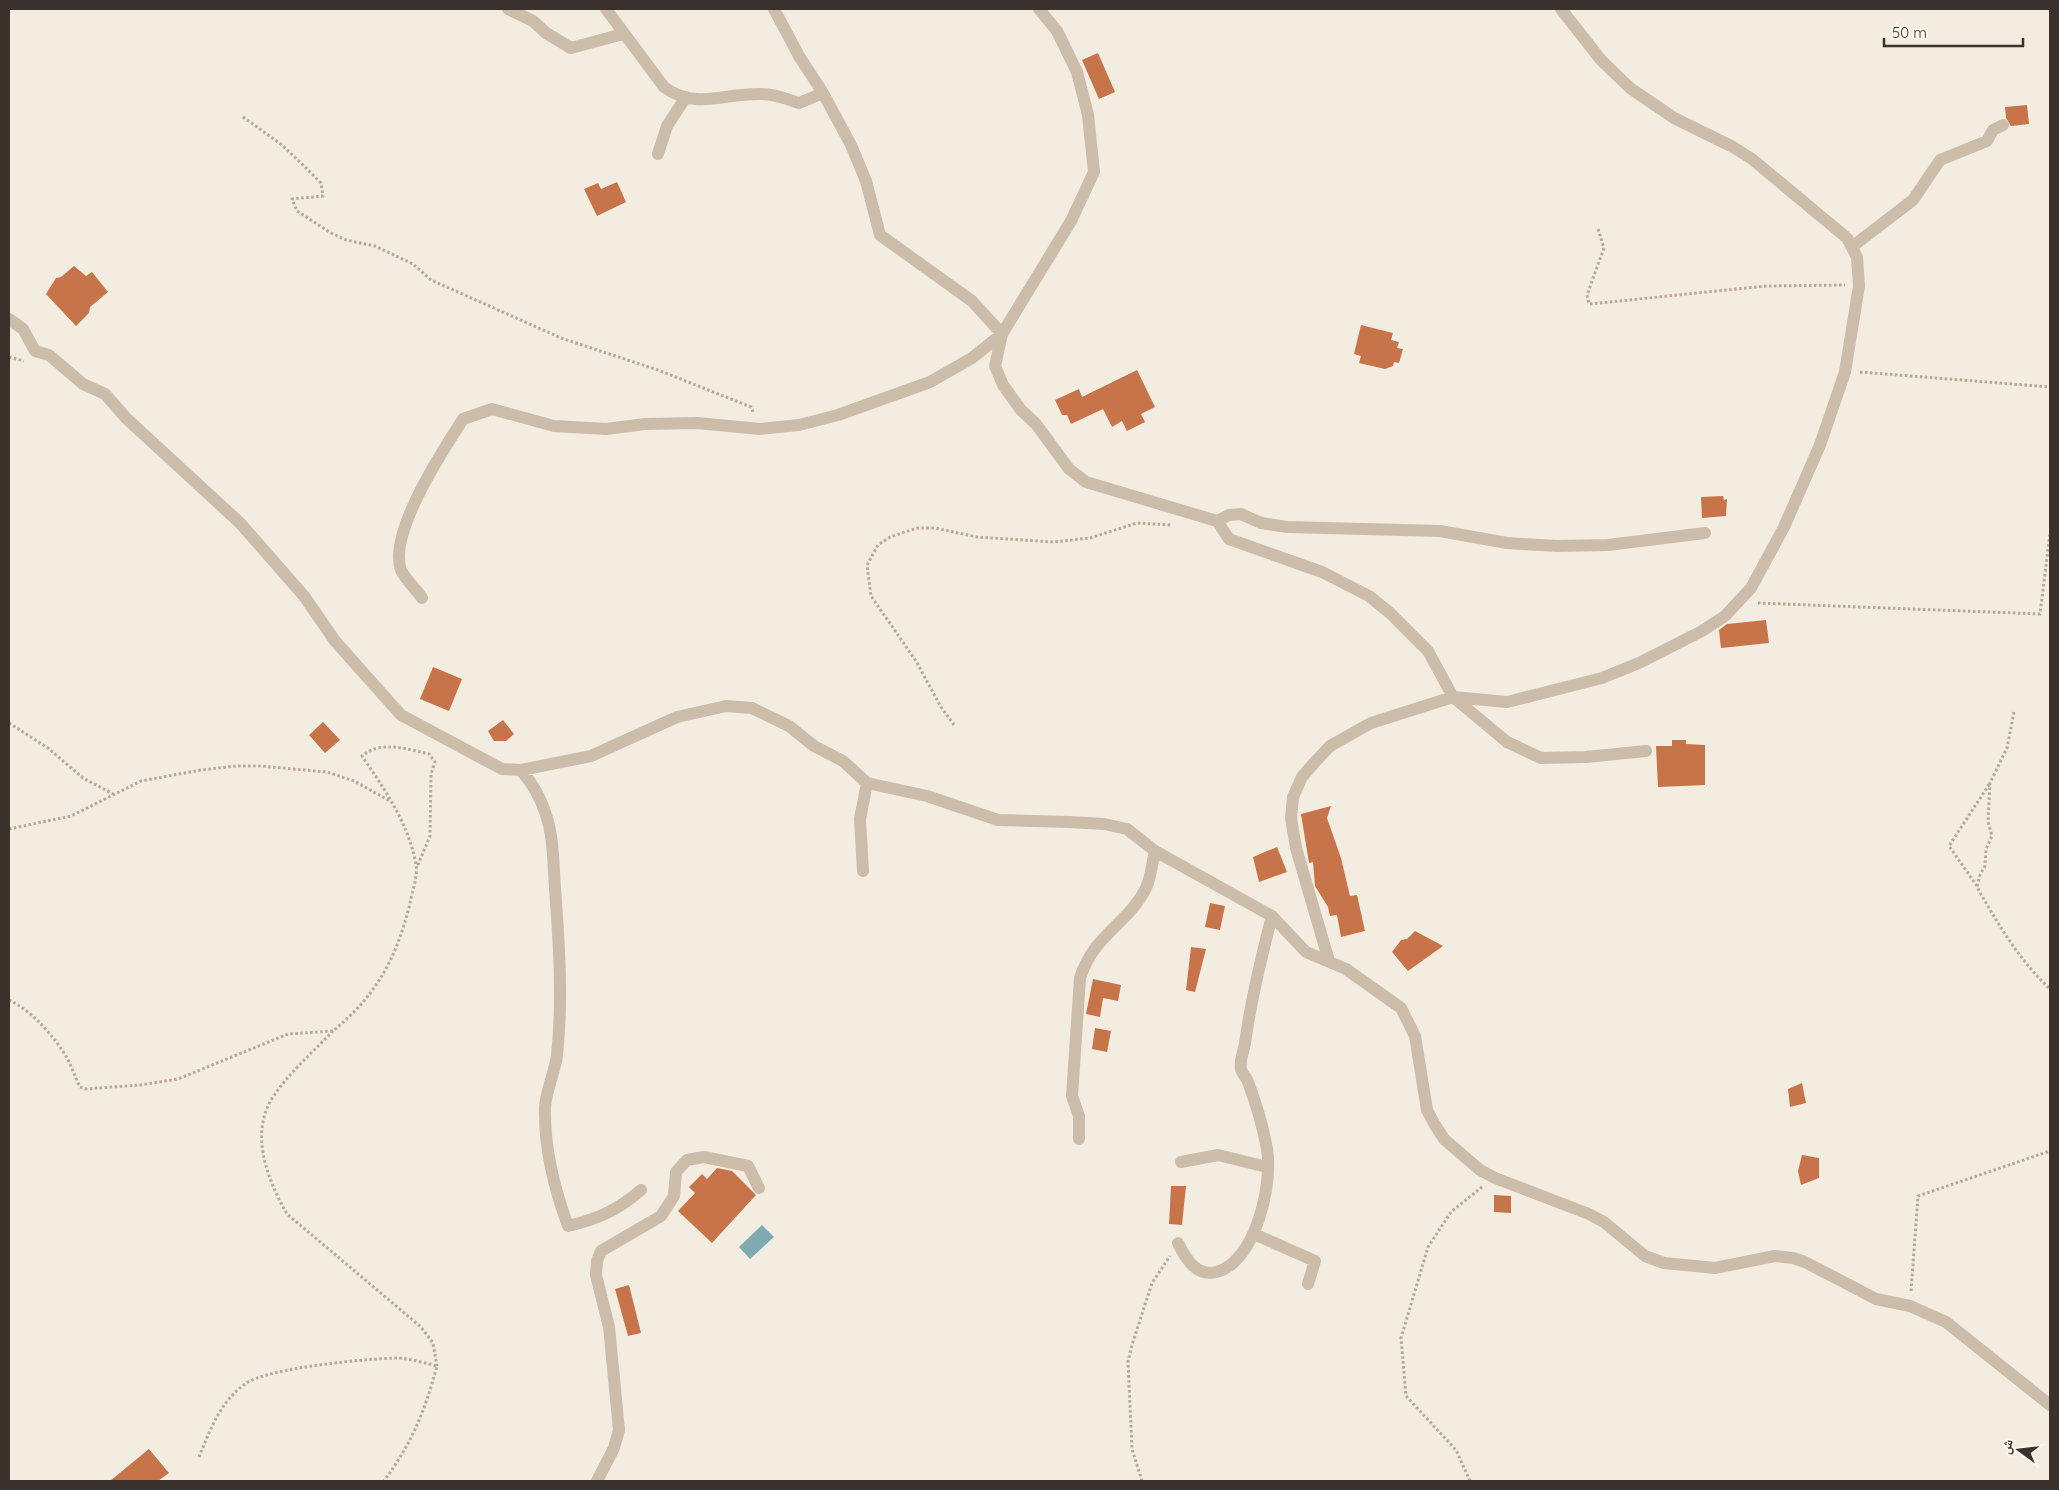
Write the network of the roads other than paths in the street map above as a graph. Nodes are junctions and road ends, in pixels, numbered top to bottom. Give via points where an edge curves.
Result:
1 (508, 9) edge
2 (606, 9) edge
3 (774, 9) edge
4 (1039, 9) edge
5 (1561, 9) edge
6 (624, 34) junction
7 (823, 93) junction
8 (686, 97) junction
9 (2003, 125) dead end
10 (658, 154) dead end
11 (1853, 246) junction
12 (9, 319) edge
13 (1002, 334) junction
14 (1217, 522) junction
15 (1705, 532) dead end
16 (422, 598) dead end
17 (1453, 697) junction
18 (1646, 751) dead end
19 (521, 770) junction
20 (867, 783) junction
21 (1155, 851) junction
22 (863, 871) dead end
23 (1272, 916) junction
24 (1329, 961) junction
25 (1079, 1139) dead end
26 (1181, 1162) dead end
27 (1267, 1167) junction
28 (759, 1188) dead end
29 (641, 1190) dead end
30 (1254, 1234) junction
31 (1178, 1243) road end
32 (1308, 1284) dead end
33 (2050, 1405) edge
34 (597, 1481) edge

1 - 6 street via 533,20 546,33 571,48
2 - 6 street
3 - 7 street
4 - 13 street via 1057,31 1077,72 1088,115 1094,172 1066,229
5 - 11 street via 1601,60 1630,88 1674,118 1752,159 1841,232
6 - 8 street via 664,87
7 - 8 street via 800,103 760,94 700,100
7 - 13 street via 852,144 880,235 972,301
8 - 10 street via 667,126
9 - 11 street via 1994,130 1987,141 1940,160 1913,200
11 - 17 street via 1859,286 1845,372 1820,444 1784,527 1751,588 1725,616 1702,631 1602,678 1507,702
12 - 19 street via 23,329 36,352 49,355 83,384 105,394 126,418 240,523 304,596 335,641 401,715 502,769
13 - 14 street via 995,366 1003,385 1069,469 1086,482
13 - 16 street via 972,358 930,382 838,415 799,424 760,429 697,423 606,429 554,426 492,409 463,419 408,515 399,544 401,570
14 - 15 street via 1229,515 1241,514 1261,523 1287,527 1440,531 1507,543 1557,546 1608,545
14 - 17 street via 1229,539 1322,572 1370,596 1428,650
17 - 18 street via 1508,742 1542,758
17 - 24 street via 1371,723 1346,735 1330,746 1299,784 1293,797 1292,826
19 - 20 street via 591,756 677,717 726,706 752,708 789,726 814,746 843,761
19 - 29 street via 534,786 546,814 552,846 559,988 557,1056 545,1104 545,1120 547,1143 568,1226 622,1207
20 - 21 street via 926,796 998,820 1086,823 1127,829
20 - 22 street via 860,819
21 - 23 street
21 - 25 street via 1146,888 1094,949 1080,978 1072,1096 1079,1116
23 - 24 street via 1306,952
23 - 27 street via 1252,993 1241,1069 1248,1081 1267,1150
24 - 33 street via 1401,1008 1415,1036 1427,1110 1434,1125 1466,1160 1495,1178 1604,1222 1645,1256 1664,1264 1714,1268 1769,1257 1794,1258 1876,1299 1910,1306 1952,1326
26 - 27 street via 1218,1156
27 - 30 street via 1262,1206
28 - 34 street via 748,1166 704,1157 687,1160 676,1172 674,1196 661,1216 601,1251 596,1275 609,1327 618,1430 614,1448
30 - 31 street via 1247,1248 1216,1272 1196,1269
30 - 32 street via 1315,1261

